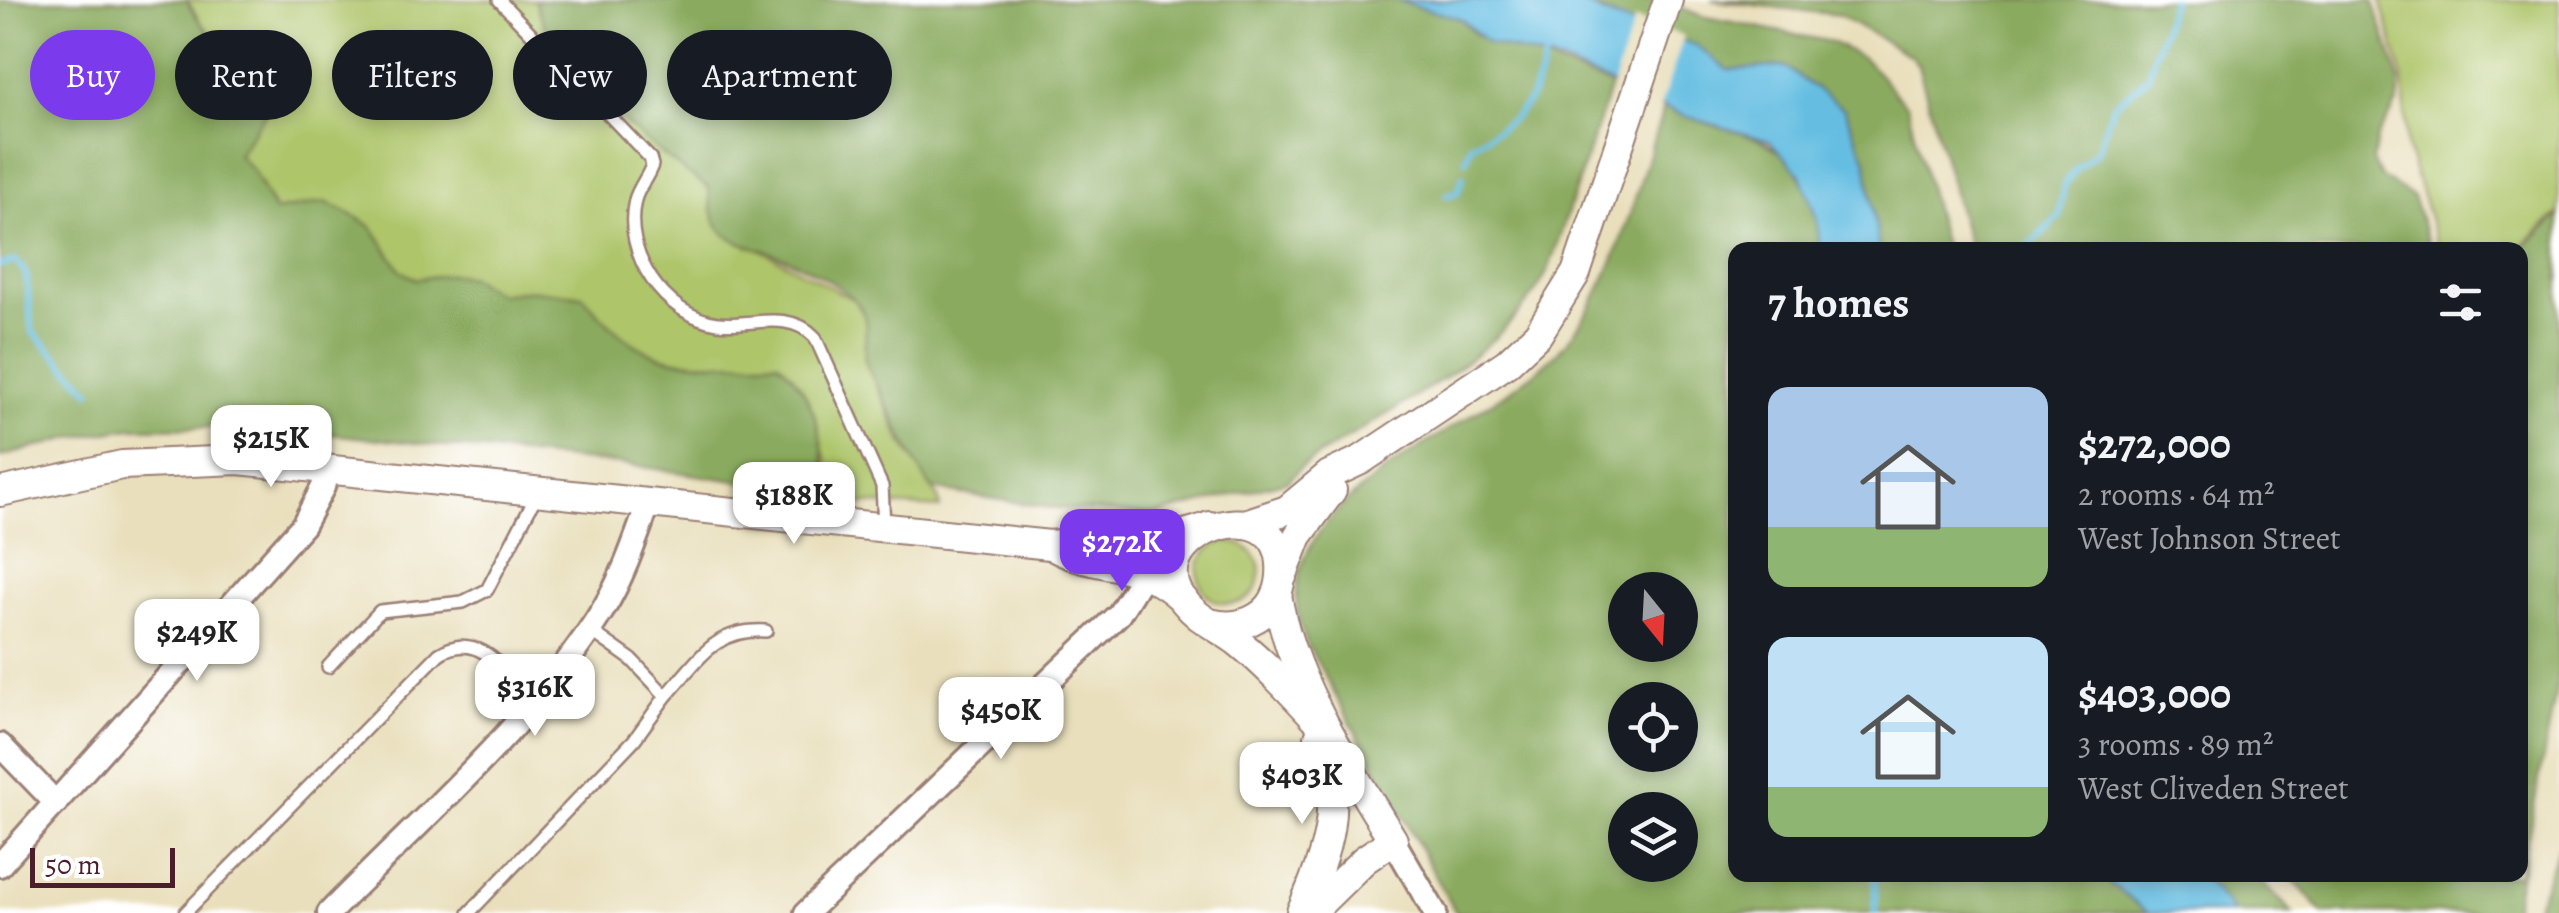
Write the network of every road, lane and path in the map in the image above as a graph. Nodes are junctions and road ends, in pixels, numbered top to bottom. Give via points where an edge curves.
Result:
1 (498, 0) edge
2 (1668, 0) edge
3 (1360, 460) junction
4 (328, 467) junction
5 (539, 490) junction
6 (0, 492) edge
7 (649, 502) junction
8 (1245, 524) junction
9 (1210, 526) junction
10 (884, 527) junction
11 (1050, 545) junction
12 (1145, 572) junction
13 (1279, 587) junction
14 (1185, 601) junction
15 (1210, 623) junction
16 (590, 630) junction
17 (766, 632) dead end
18 (328, 668) dead end
19 (666, 696) junction
20 (1297, 699) junction
21 (534, 700) junction
22 (1324, 726) junction
23 (0, 745) edge
24 (56, 803) junction
25 (1392, 840) junction
26 (0, 865) edge
27 (185, 913) edge
28 (329, 913) edge
29 (470, 913) edge
30 (806, 913) edge
31 (1300, 913) edge
32 (1310, 913) edge
33 (1435, 913) edge

1 - 10 lane via 650,158 634,221 642,260 662,293 703,320 782,320 814,337 882,486
2 - 3 street via 1576,273 1551,317 1523,350
3 - 8 street via 1276,516
3 - 13 street via 1304,527
4 - 5 street
4 - 6 street via 160,461
4 - 24 street via 303,525
5 - 7 street
5 - 18 lane via 486,590 464,602 380,611
7 - 10 street
7 - 16 street via 619,580
8 - 9 street
8 - 13 street via 1276,550
9 - 11 street via 1157,542
9 - 14 street via 1191,538 1180,558 1177,580
10 - 11 street
11 - 12 street via 1074,558
12 - 14 street
12 - 30 street via 1119,614
13 - 15 street via 1264,612 1244,624
13 - 22 street via 1288,640
14 - 15 street
15 - 20 street
16 - 19 lane
16 - 21 street
17 - 19 lane via 731,632 716,641
19 - 29 lane via 634,740
20 - 22 street
20 - 31 street via 1320,740 1332,796 1329,842
21 - 27 lane via 483,652 456,643
21 - 28 street
22 - 25 street
23 - 24 street
24 - 26 street
25 - 32 street
25 - 33 street

